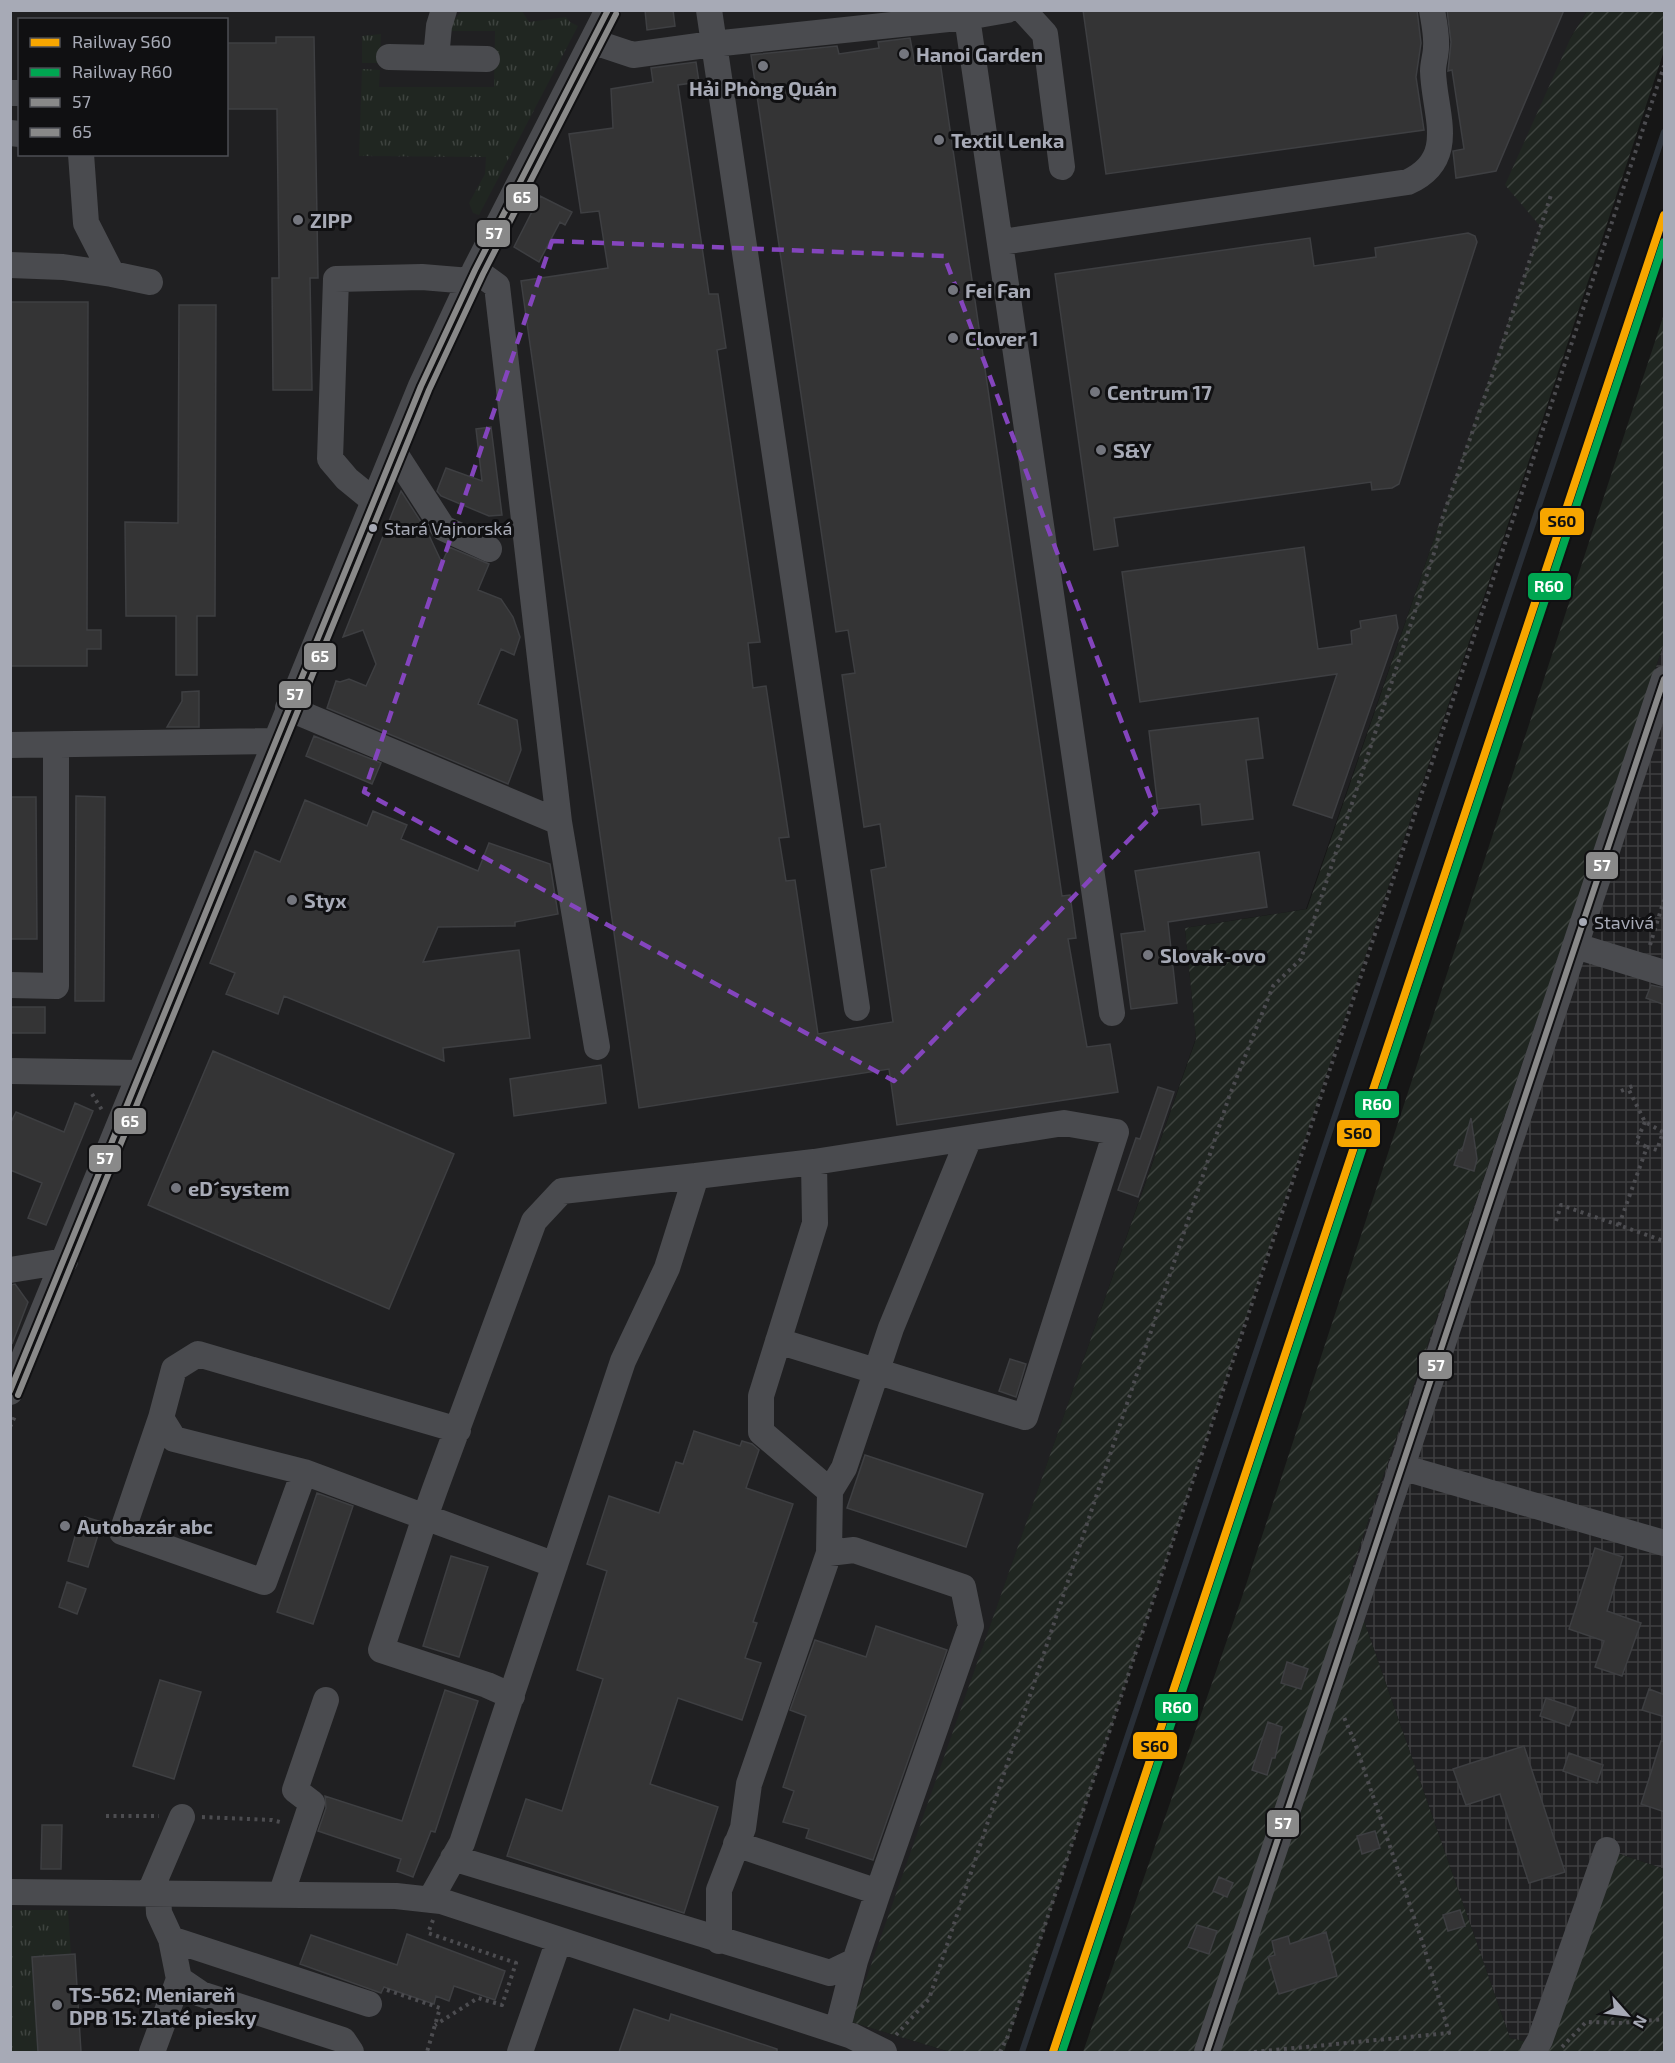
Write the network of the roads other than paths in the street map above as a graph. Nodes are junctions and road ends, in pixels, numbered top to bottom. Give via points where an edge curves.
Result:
1 (444, 10) edge
2 (608, 10) edge
3 (709, 10) edge
4 (1007, 10) edge
5 (1023, 10) edge
6 (1432, 10) edge
7 (967, 17) junction
8 (594, 42) junction
9 (713, 44) junction
10 (389, 57) dead end
11 (436, 58) junction
12 (487, 59) dead end
13 (81, 156) edge
14 (1062, 167) dead end
15 (1002, 242) junction
16 (10, 265) edge
17 (112, 274) junction
18 (473, 275) junction
19 (150, 282) dead end
20 (394, 452) junction
21 (374, 501) junction
22 (489, 549) dead end
23 (1665, 679) edge
24 (288, 708) junction
25 (274, 741) junction
26 (10, 745) edge
27 (56, 745) junction
28 (559, 822) junction
29 (1576, 946) junction
30 (1654, 970) edge
31 (10, 985) edge
32 (857, 1008) dead end
33 (1112, 1012) dead end
34 (597, 1047) dead end
35 (10, 1071) edge
36 (141, 1073) junction
37 (969, 1138) junction
38 (814, 1162) junction
39 (696, 1176) junction
40 (65, 1261) junction
41 (10, 1270) edge
42 (778, 1341) junction
43 (878, 1372) junction
44 (10, 1392) edge
45 (161, 1418) junction
46 (458, 1430) junction
47 (1401, 1467) junction
48 (304, 1472) junction
49 (830, 1491) junction
50 (425, 1517) junction
51 (1665, 1543) edge
52 (829, 1553) junction
53 (555, 1565) junction
54 (512, 1696) junction
55 (326, 1700) dead end
56 (182, 1817) dead end
57 (736, 1844) junction
58 (1607, 1850) dead end
59 (453, 1858) junction
60 (10, 1892) edge
61 (878, 1892) junction
62 (154, 1894) junction
63 (282, 1895) junction
64 (435, 1901) junction
65 (171, 1939) junction
66 (559, 1940) junction
67 (719, 1941) junction
68 (855, 1962) junction
69 (179, 1979) junction
70 (378, 1997) road end
71 (837, 2031) junction
72 (152, 2052) edge
73 (351, 2052) edge
74 (520, 2052) edge
75 (883, 2052) edge
76 (1207, 2052) edge
77 (1533, 2052) edge

1 - 11 street
2 - 8 street
3 - 9 street
4 - 7 street
5 - 14 street via 1045,34
6 - 15 street via 1437,45 1433,69 1441,140 1432,165 1418,177 1408,182
7 - 9 street
7 - 15 street
8 - 9 street via 633,55
8 - 18 street
9 - 32 street
10 - 11 street
11 - 12 street
13 - 17 street via 86,223
15 - 33 street
16 - 17 street
17 - 19 street
18 - 20 street
18 - 21 street via 336,279 330,459
18 - 28 street via 497,286
20 - 21 street
20 - 22 street via 443,528
21 - 24 street
23 - 29 street
24 - 25 street
24 - 28 street
25 - 27 street
25 - 36 street
26 - 27 street
27 - 31 street via 56,986
28 - 34 street
29 - 30 street
29 - 47 street
35 - 36 street
36 - 40 street
37 - 38 street
37 - 43 street via 891,1328
37 - 43 street via 1064,1123 1116,1132 1025,1417
38 - 39 street
38 - 42 street via 815,1223
39 - 46 street via 562,1191 534,1221
39 - 53 street via 667,1268 623,1361
40 - 41 street
40 - 44 street
42 - 43 street
42 - 49 street via 761,1396 760,1432
43 - 49 street via 844,1468
45 - 46 street via 174,1369 198,1354
45 - 48 street via 174,1439
45 - 48 street via 122,1532 264,1582
46 - 50 street
47 - 51 street
47 - 76 street
48 - 50 street
49 - 52 street
50 - 53 street
50 - 54 street via 381,1650
52 - 57 street via 749,1784 743,1828
52 - 61 street via 854,1550 963,1587 970,1626
53 - 54 street
54 - 59 street via 462,1843
55 - 63 street via 295,1790 312,1803
56 - 62 street
57 - 61 street
57 - 67 street via 719,1890
58 - 77 street
59 - 64 street
59 - 67 street
60 - 62 street
61 - 68 street
62 - 63 street
62 - 65 street
63 - 64 street via 396,1896
64 - 66 street
65 - 69 street
65 - 70 street
66 - 71 street
66 - 74 street
67 - 68 street via 830,1973
68 - 71 street
69 - 72 street
69 - 73 street via 201,1994 343,2040
71 - 75 street

